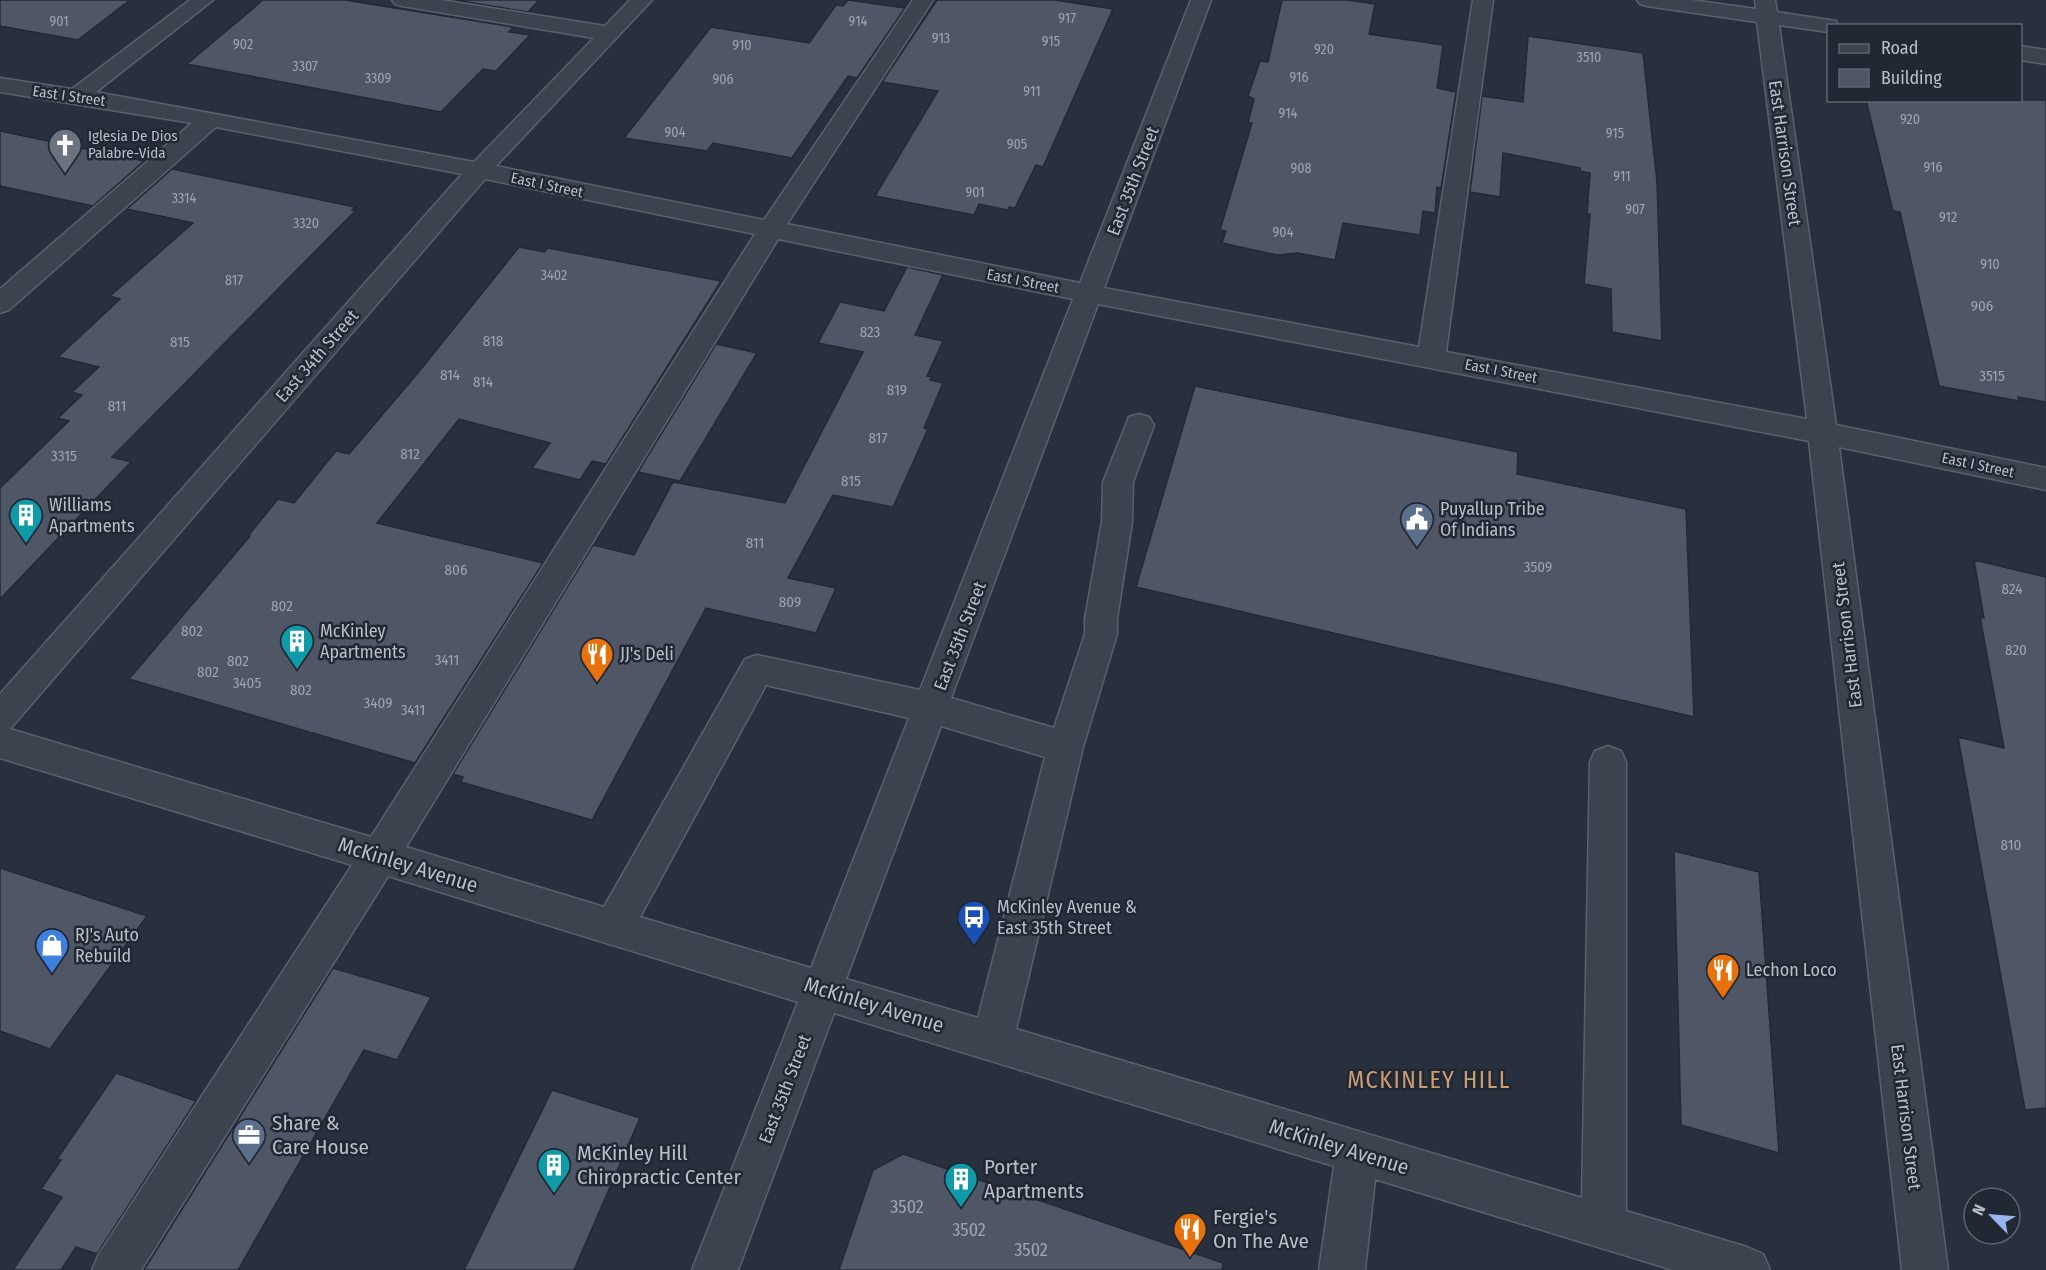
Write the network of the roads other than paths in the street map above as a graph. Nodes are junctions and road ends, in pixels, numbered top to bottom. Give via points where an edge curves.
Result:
1 (203, 0) edge
2 (402, 0) edge
3 (642, 0) edge
4 (922, 0) edge
5 (1201, 0) edge
6 (1483, 0) edge
7 (1647, 0) edge
8 (1766, 9) edge
9 (1827, 26) edge
10 (612, 34) junction
11 (2022, 53) edge
12 (2046, 57) edge
13 (0, 85) edge
14 (77, 96) junction
15 (211, 119) junction
16 (479, 170) junction
17 (771, 229) junction
18 (1090, 294) junction
19 (0, 304) edge
20 (1431, 357) junction
21 (1138, 424) dead end
22 (1823, 433) junction
23 (2046, 479) edge
24 (932, 708) junction
25 (0, 718) edge
26 (0, 742) edge
27 (1065, 747) junction
28 (1608, 762) dead end
29 (379, 856) junction
30 (614, 926) junction
31 (824, 989) junction
32 (993, 1041) junction
33 (1357, 1152) junction
34 (1604, 1227) junction
35 (115, 1270) edge
36 (715, 1270) edge
37 (1342, 1270) edge
38 (1747, 1270) edge
39 (1925, 1270) edge

1 - 14 street
2 - 10 street
3 - 10 street, East 34th Street
4 - 17 street
5 - 18 street, East 35th Street
6 - 20 street
7 - 8 street
8 - 9 street
8 - 22 street, East Harrison Street
10 - 16 street, East 34th Street
11 - 12 street
13 - 14 street, East I Street
14 - 15 street, East I Street
15 - 16 street, East I Street
15 - 19 street
16 - 17 street, East I Street
16 - 25 street, East 34th Street
17 - 18 street, East I Street
17 - 29 street
18 - 20 street, East I Street
18 - 24 street, East 35th Street
20 - 22 street, East I Street
21 - 27 street via 1118,482 1117,522 1101,634
22 - 23 street, East I Street
22 - 39 street, East Harrison Street
24 - 27 street
24 - 30 street via 757,669
24 - 31 street, East 35th Street
26 - 29 street, McKinley Avenue
27 - 32 street
28 - 34 street
29 - 30 street, McKinley Avenue
29 - 35 street
30 - 31 street, McKinley Avenue
31 - 32 street, McKinley Avenue
31 - 36 street, East 35th Street
32 - 33 street, McKinley Avenue
33 - 34 street, McKinley Avenue
33 - 37 street
34 - 38 street, McKinley Avenue

